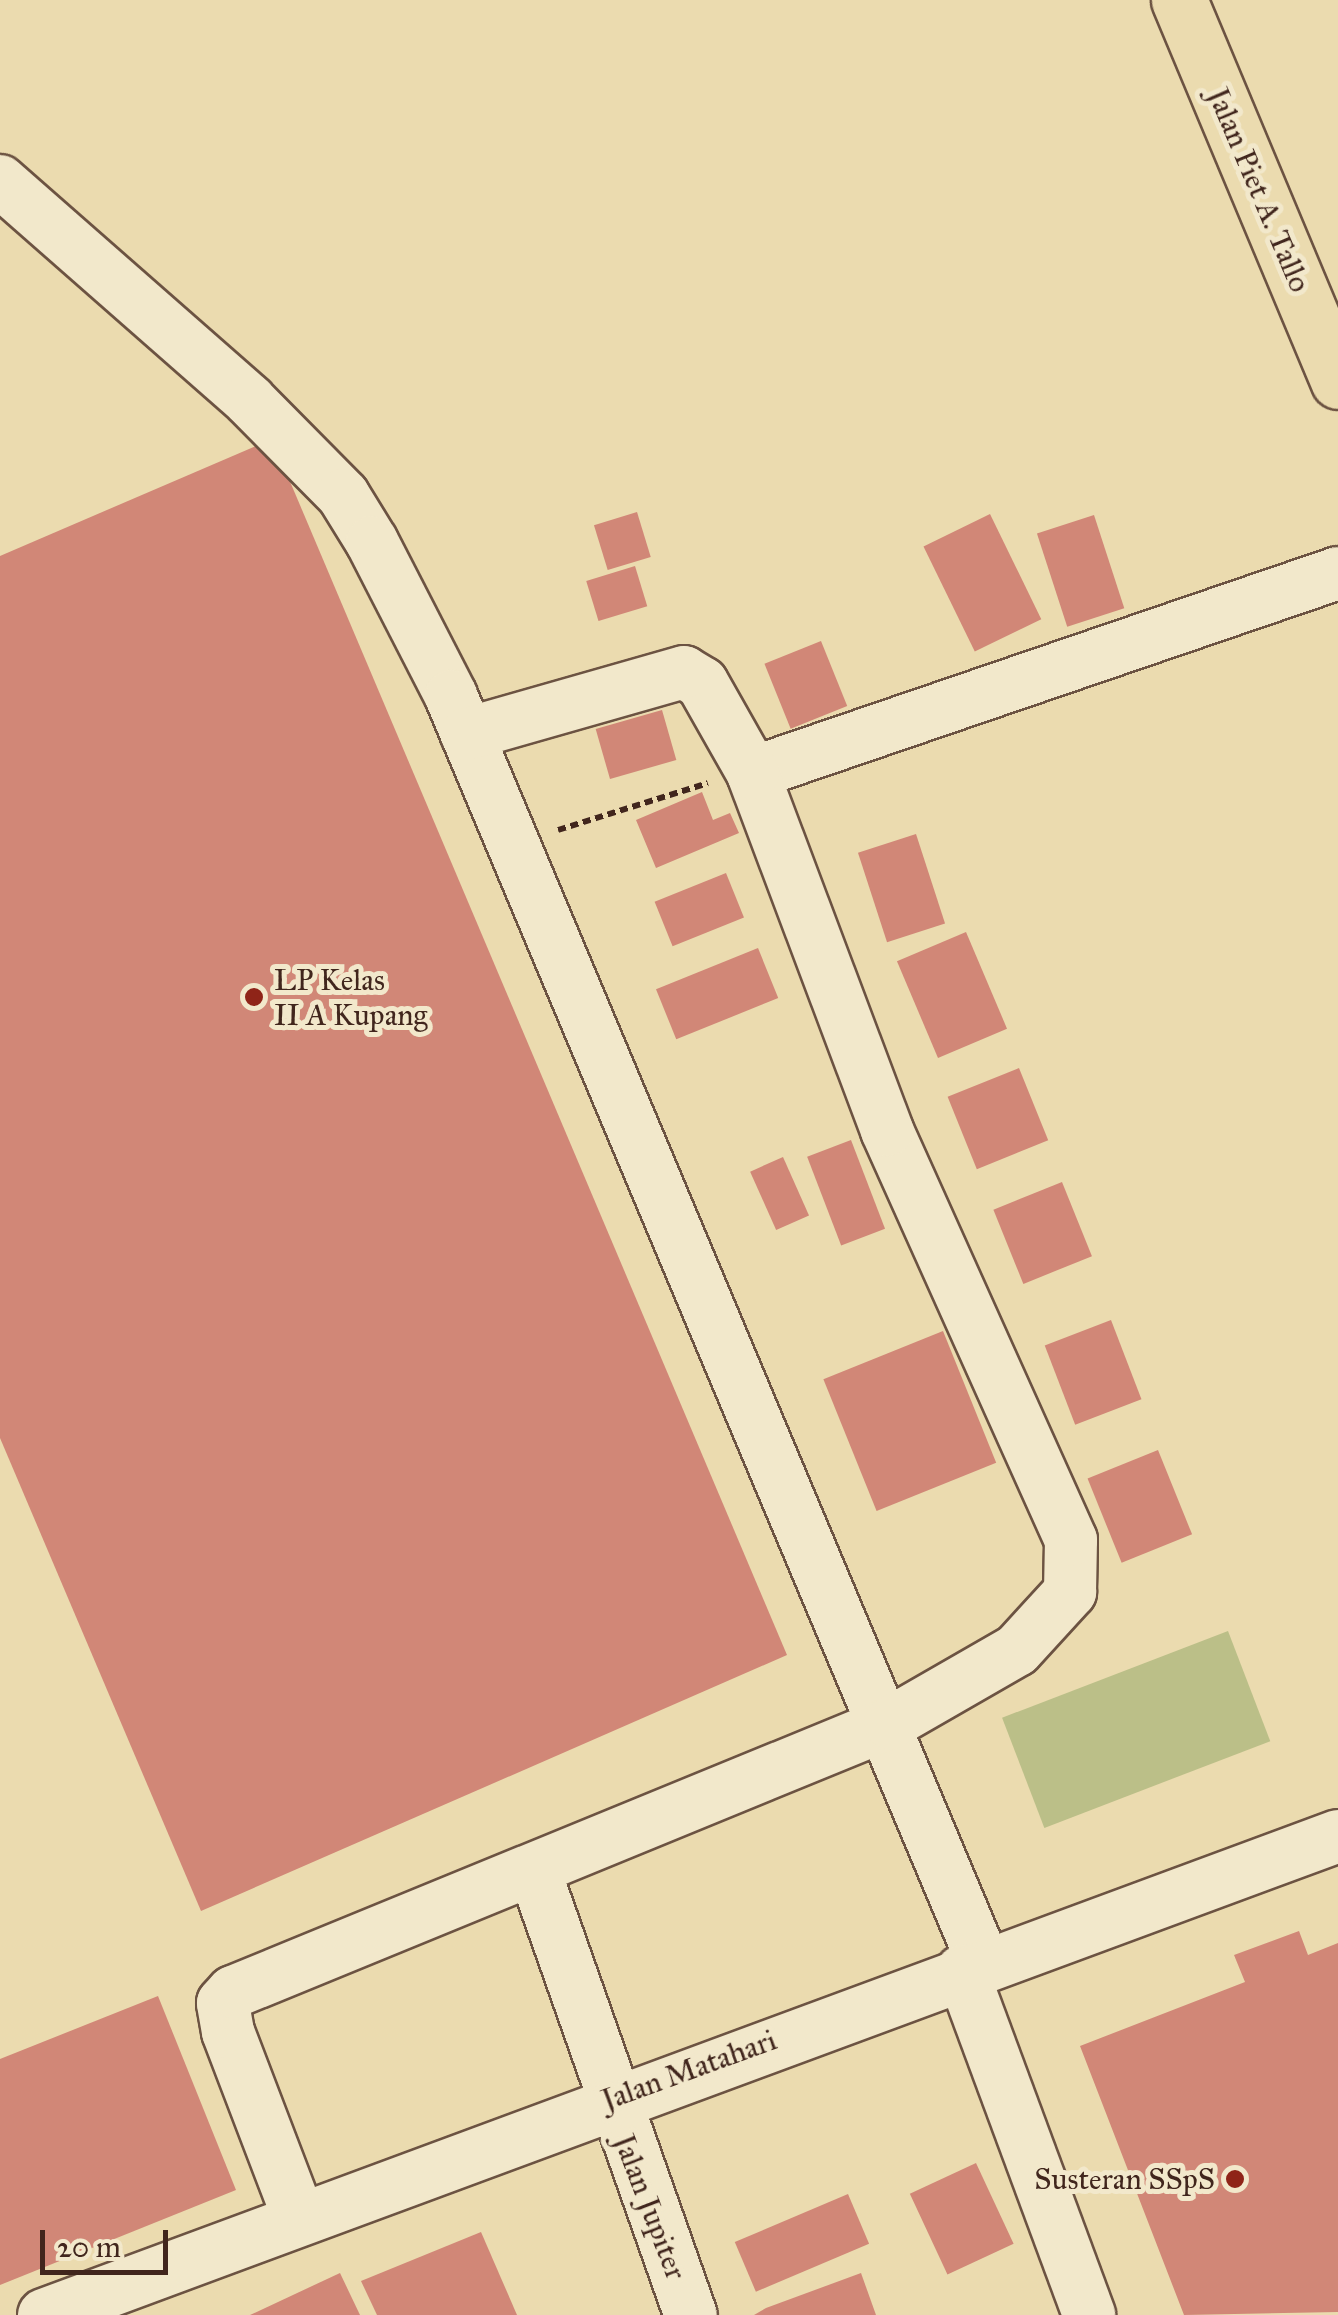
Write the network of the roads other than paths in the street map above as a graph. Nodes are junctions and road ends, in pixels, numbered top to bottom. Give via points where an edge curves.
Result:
1 (1179, 0) edge
2 (0, 180) edge
3 (1338, 381) edge
4 (1338, 573) edge
5 (467, 734) junction
6 (753, 774) junction
7 (890, 1723) junction
8 (1338, 1836) edge
9 (534, 1870) junction
10 (973, 1968) junction
11 (609, 2099) junction
12 (300, 2218) junction
13 (44, 2315) edge
14 (690, 2315) edge
15 (1088, 2315) edge

1 - 3 main road, Jalan Piet A. Tallo
2 - 5 street via 343,495
4 - 6 street
5 - 6 street via 684,672 702,683
5 - 7 street
6 - 7 street via 888,1130 1071,1540 1070,1592 1059,1612 1017,1650
7 - 9 street
7 - 10 street
8 - 10 street, Jalan Matahari
9 - 11 street, Jalan Jupiter
9 - 12 street via 223,2003
10 - 11 street, Jalan Matahari
10 - 15 street
11 - 12 street, Jalan Matahari
11 - 14 street, Jalan Jupiter
12 - 13 street, Jalan Matahari

